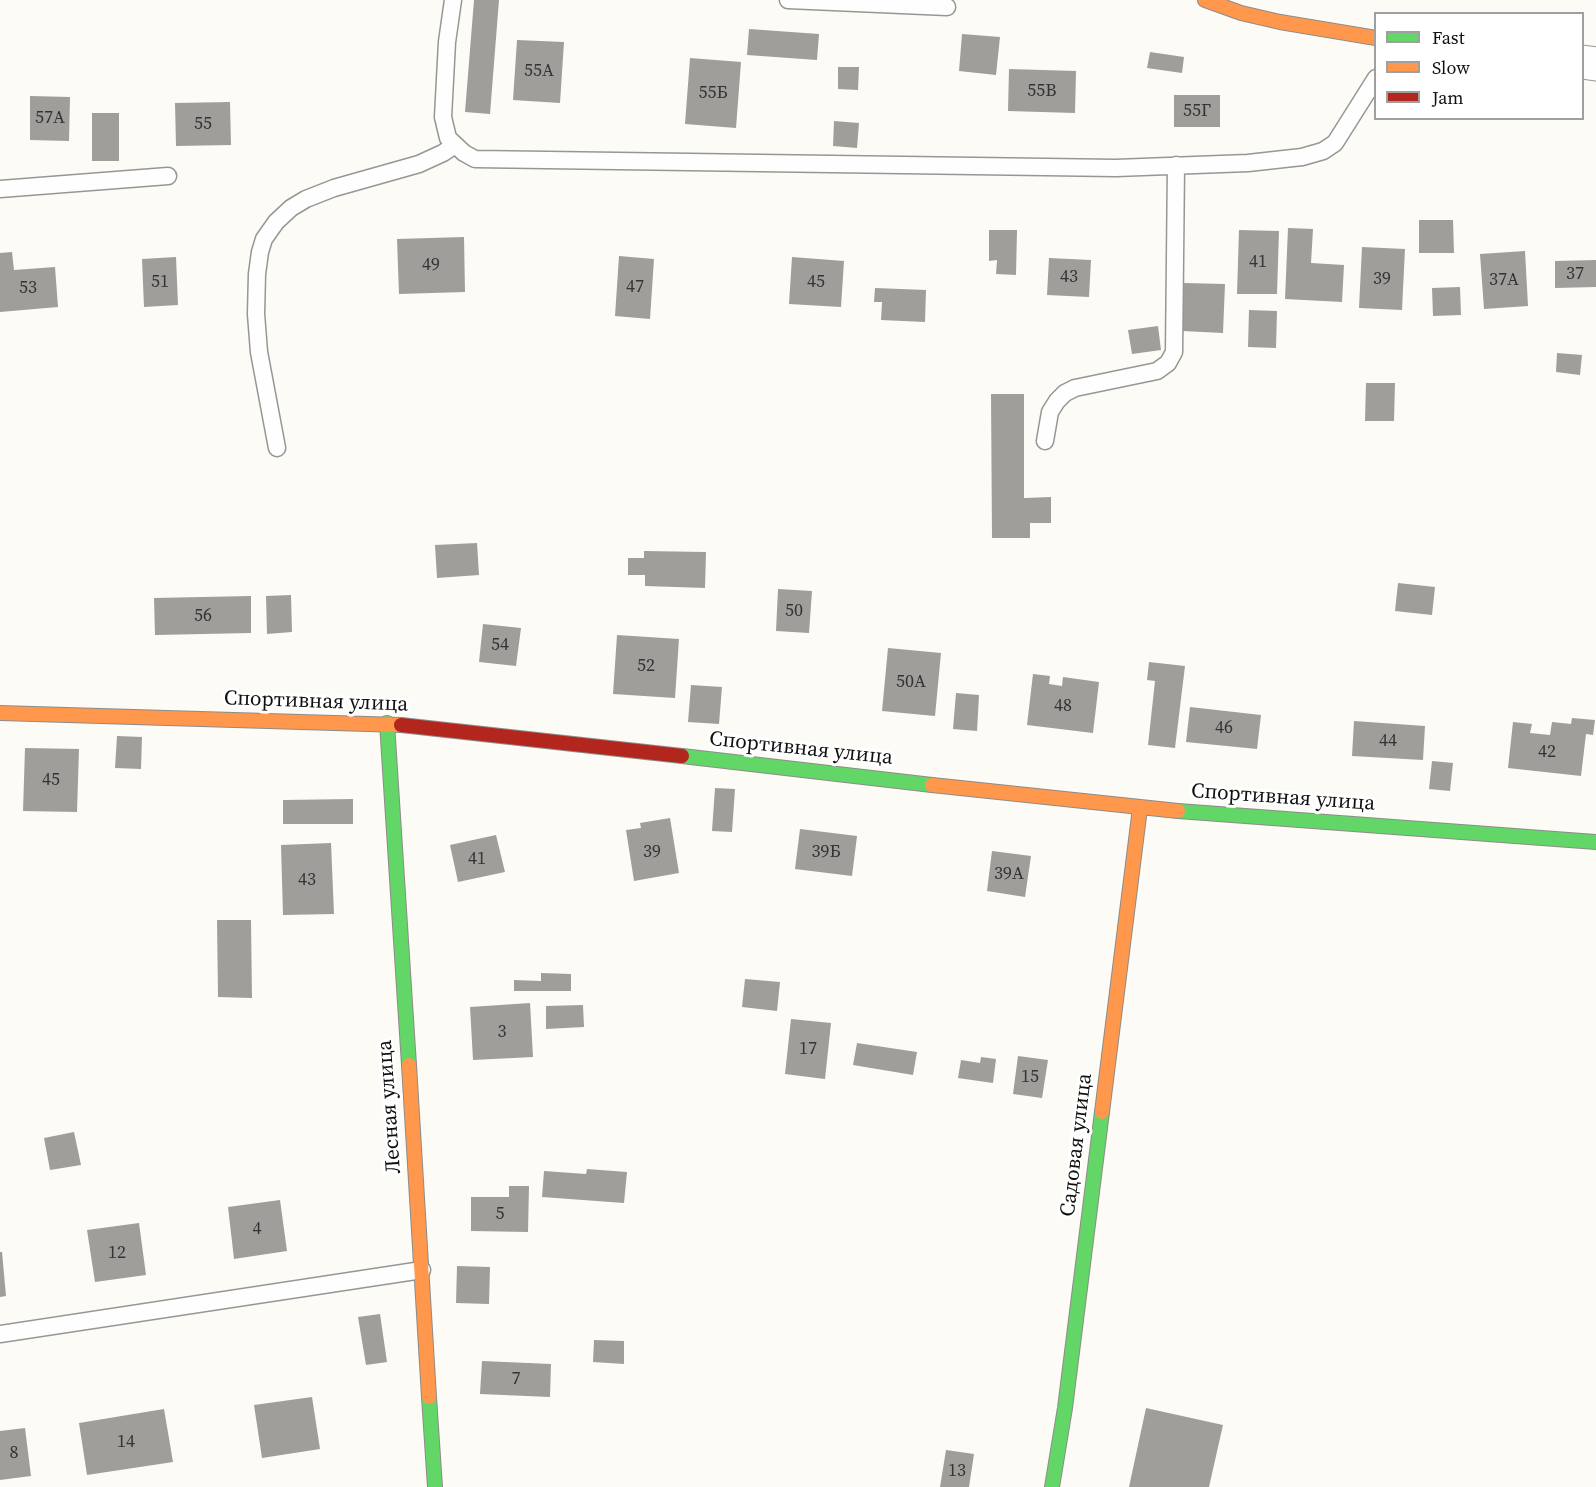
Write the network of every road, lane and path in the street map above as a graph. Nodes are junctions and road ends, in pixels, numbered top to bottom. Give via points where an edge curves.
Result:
1 (453, 0) edge
2 (789, 0) edge
3 (1205, 0) edge
4 (947, 7) dead end
5 (1374, 38) edge
6 (1374, 81) edge
7 (455, 145) junction
8 (1176, 165) junction
9 (168, 176) dead end
10 (0, 189) edge
11 (1045, 441) dead end
12 (277, 448) dead end
13 (0, 713) edge
14 (387, 723) junction
15 (1140, 808) junction
16 (1596, 842) edge
17 (422, 1270) junction
18 (0, 1334) edge
19 (435, 1487) edge
20 (1052, 1487) edge

1 - 7 lane via 444,117 448,138
2 - 4 lane
3 - 5 street via 1280,22
6 - 8 lane via 1335,143 1323,151 1248,163
7 - 8 lane via 469,158 499,161 1116,168
7 - 12 lane via 434,159 306,199 276,222 264,239 257,274 256,314
8 - 11 lane via 1174,352 1157,371 1065,393 1050,412
9 - 10 lane
13 - 14 street, Спортивная улица
14 - 15 street, Спортивная улица
14 - 17 street, Лесная улица
15 - 16 street, Спортивная улица
15 - 20 street, Садовая улица
17 - 18 lane
17 - 19 street, Лесная улица

